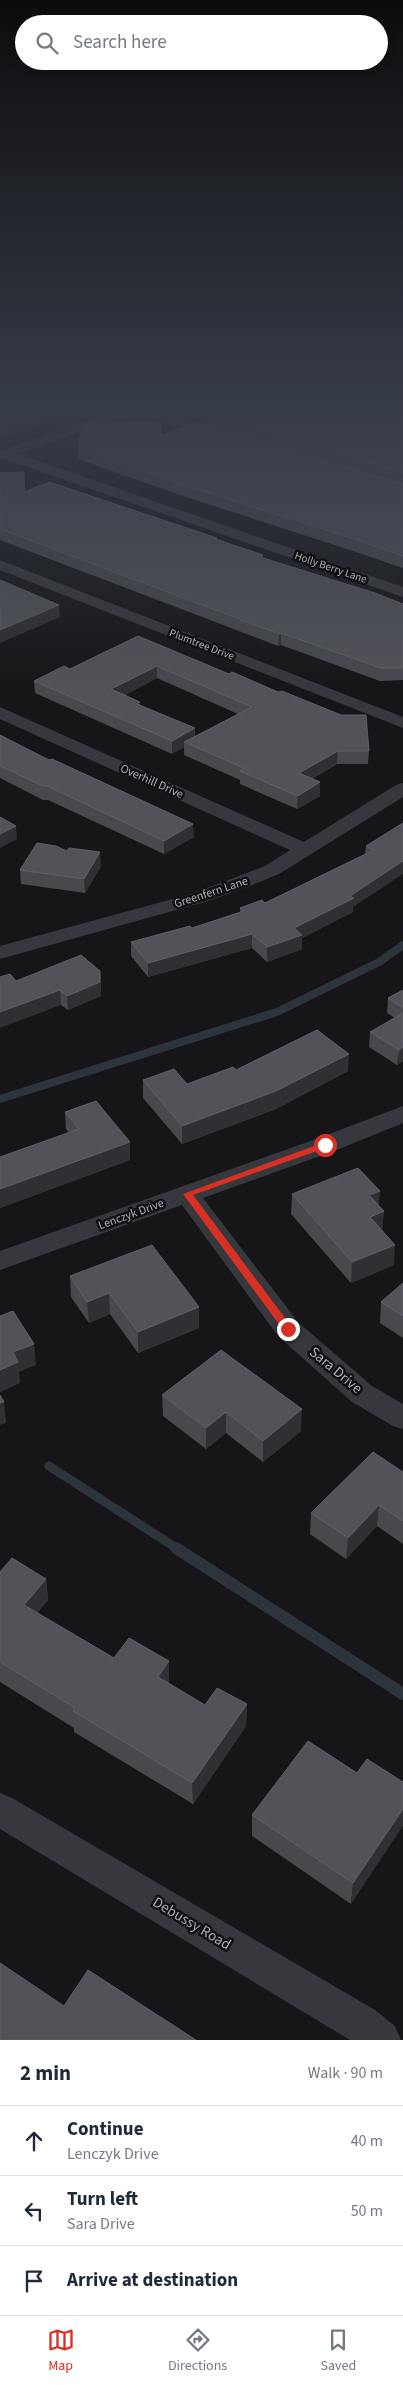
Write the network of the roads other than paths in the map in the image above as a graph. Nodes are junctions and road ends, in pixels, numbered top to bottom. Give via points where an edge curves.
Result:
1 (126, 497) edge
2 (0, 565) edge
3 (403, 592) edge
4 (0, 712) edge
5 (403, 723) edge
6 (403, 789) edge
7 (304, 850) junction
8 (4, 945) edge
9 (403, 1114) edge
10 (187, 1194) junction
11 (0, 1261) edge
12 (403, 1418) edge
13 (0, 1810) edge
14 (381, 2040) edge

1 - 3 street, Holly Berry Lane
2 - 5 street, Plumtree Drive
4 - 7 street, Overhill Drive
6 - 7 street, Greenfern Lane
7 - 8 street, Greenfern Lane via 272,870 198,898
9 - 10 street, Lenczyk Drive
10 - 11 street, Lenczyk Drive
10 - 12 street, Sara Drive via 288,1329 362,1394
13 - 14 street, Debussy Road via 361,2024

